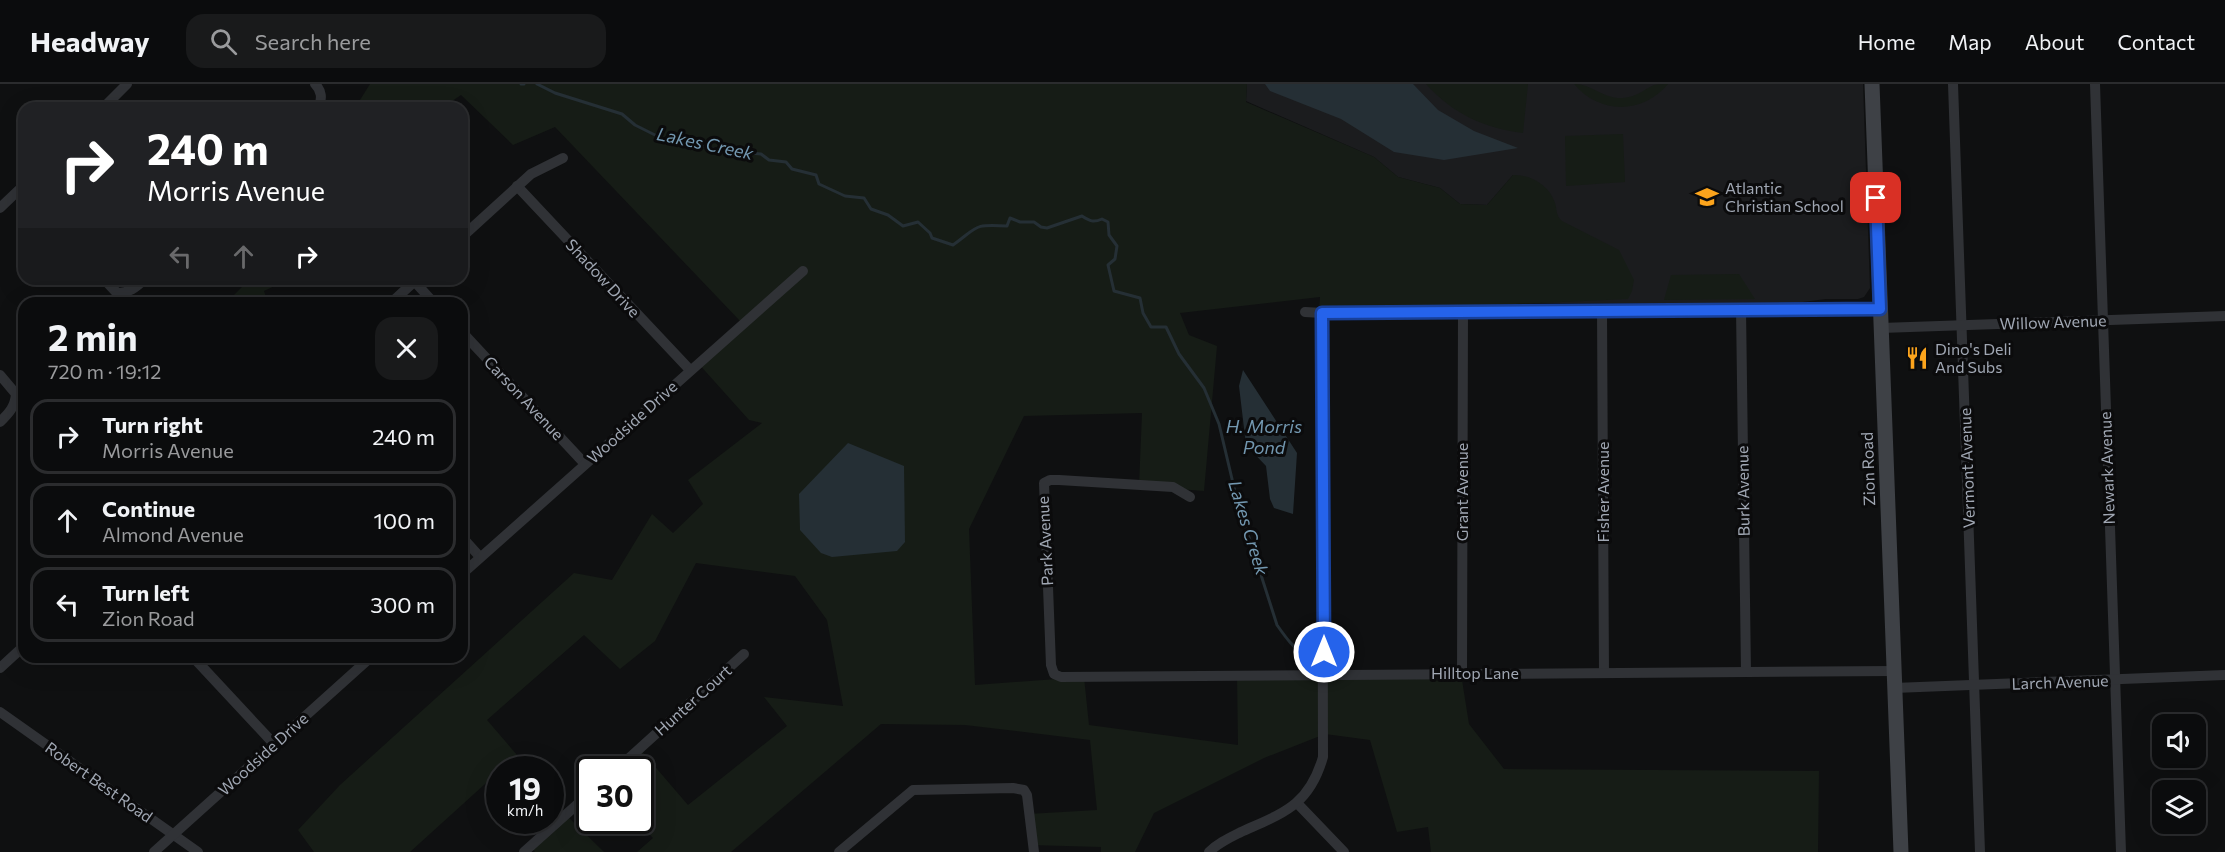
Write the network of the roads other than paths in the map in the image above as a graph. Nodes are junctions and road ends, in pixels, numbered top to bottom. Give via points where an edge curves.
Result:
1 (127, 84) edge
2 (315, 84) edge
3 (1872, 84) edge
4 (1953, 84) edge
5 (2095, 84) edge
6 (109, 102) edge
7 (320, 102) edge
8 (563, 158) dead end
9 (517, 186) junction
10 (18, 193) edge
11 (0, 208) edge
12 (468, 231) edge
13 (803, 271) dead end
14 (110, 285) edge
15 (138, 285) edge
16 (411, 285) edge
17 (420, 285) edge
18 (398, 297) edge
19 (429, 297) edge
20 (1741, 309) junction
21 (1880, 309) junction
22 (1463, 311) junction
23 (1602, 311) junction
24 (1305, 312) dead end
25 (1322, 313) junction
26 (2225, 316) edge
27 (2102, 320) junction
28 (1962, 325) junction
29 (1881, 328) junction
30 (468, 339) edge
31 (690, 370) junction
32 (0, 375) edge
33 (0, 422) edge
34 (585, 464) junction
35 (1190, 497) dead end
36 (468, 544) edge
37 (480, 557) junction
38 (468, 568) edge
39 (18, 652) edge
40 (744, 654) dead end
41 (199, 663) edge
42 (364, 663) edge
43 (0, 668) edge
44 (1894, 671) junction
45 (1746, 672) junction
46 (1462, 673) junction
47 (1604, 673) junction
48 (1056, 675) joint
49 (1324, 675) junction
50 (2225, 675) edge
51 (2115, 680) junction
52 (1974, 684) junction
53 (1894, 687) junction
54 (0, 712) edge
55 (274, 744) junction
56 (631, 756) edge
57 (1298, 803) junction
58 (576, 806) edge
59 (173, 835) junction
60 (154, 852) edge
61 (198, 852) edge
62 (524, 852) edge
63 (839, 852) edge
64 (1034, 852) edge
65 (1209, 852) edge
66 (1344, 852) edge
67 (1901, 852) edge
68 (1980, 852) edge
69 (2121, 852) edge

1 - 6 street
2 - 7 street via 320,90
3 - 21 street, Zion Road
4 - 28 street, Vermont Avenue
5 - 27 street, Newark Avenue
8 - 9 street
9 - 12 street
9 - 31 street, Shadow Drive
10 - 11 street
13 - 31 street, Woodside Drive
14 - 15 street via 124,293
16 - 18 street
17 - 19 street
20 - 21 street
20 - 23 street
20 - 45 street, Burk Avenue
21 - 29 street, Zion Road
22 - 23 street
22 - 25 street
22 - 46 street, Grant Avenue
23 - 47 street, Fisher Avenue
24 - 25 street
25 - 49 street
26 - 27 street, Willow Avenue
27 - 28 street, Willow Avenue
27 - 51 street, Newark Avenue
28 - 29 street, Willow Avenue
28 - 52 street, Vermont Avenue
29 - 44 street, Zion Road
30 - 34 street, Carson Avenue
31 - 34 street, Woodside Drive
32 - 33 street via 15,394 11,411
34 - 37 street, Woodside Drive
35 - 48 street, Park Avenue via 1173,487 1059,480 1044,483 1051,665
36 - 37 street
37 - 38 street, Woodside Drive
39 - 43 street
40 - 56 street, Hunter Court
41 - 55 street
42 - 55 street, Woodside Drive
44 - 45 street, Hilltop Lane
44 - 53 street, Zion Road
45 - 47 street, Hilltop Lane
46 - 47 street, Hilltop Lane
46 - 49 street, Hilltop Lane
48 - 49 street, Hilltop Lane
49 - 57 street via 1323,757 1316,778
50 - 51 street, Larch Avenue
51 - 52 street, Larch Avenue
51 - 69 street, Newark Avenue
52 - 53 street, Larch Avenue
52 - 68 street, Vermont Avenue
53 - 67 street, Zion Road
54 - 59 street, Robert Best Road
55 - 59 street, Woodside Drive
57 - 65 street via 1278,817 1222,841
57 - 66 street
58 - 62 street
59 - 60 street, Woodside Drive
59 - 61 street, Robert Best Road
63 - 64 street via 913,790 1013,788 1024,790 1028,798

